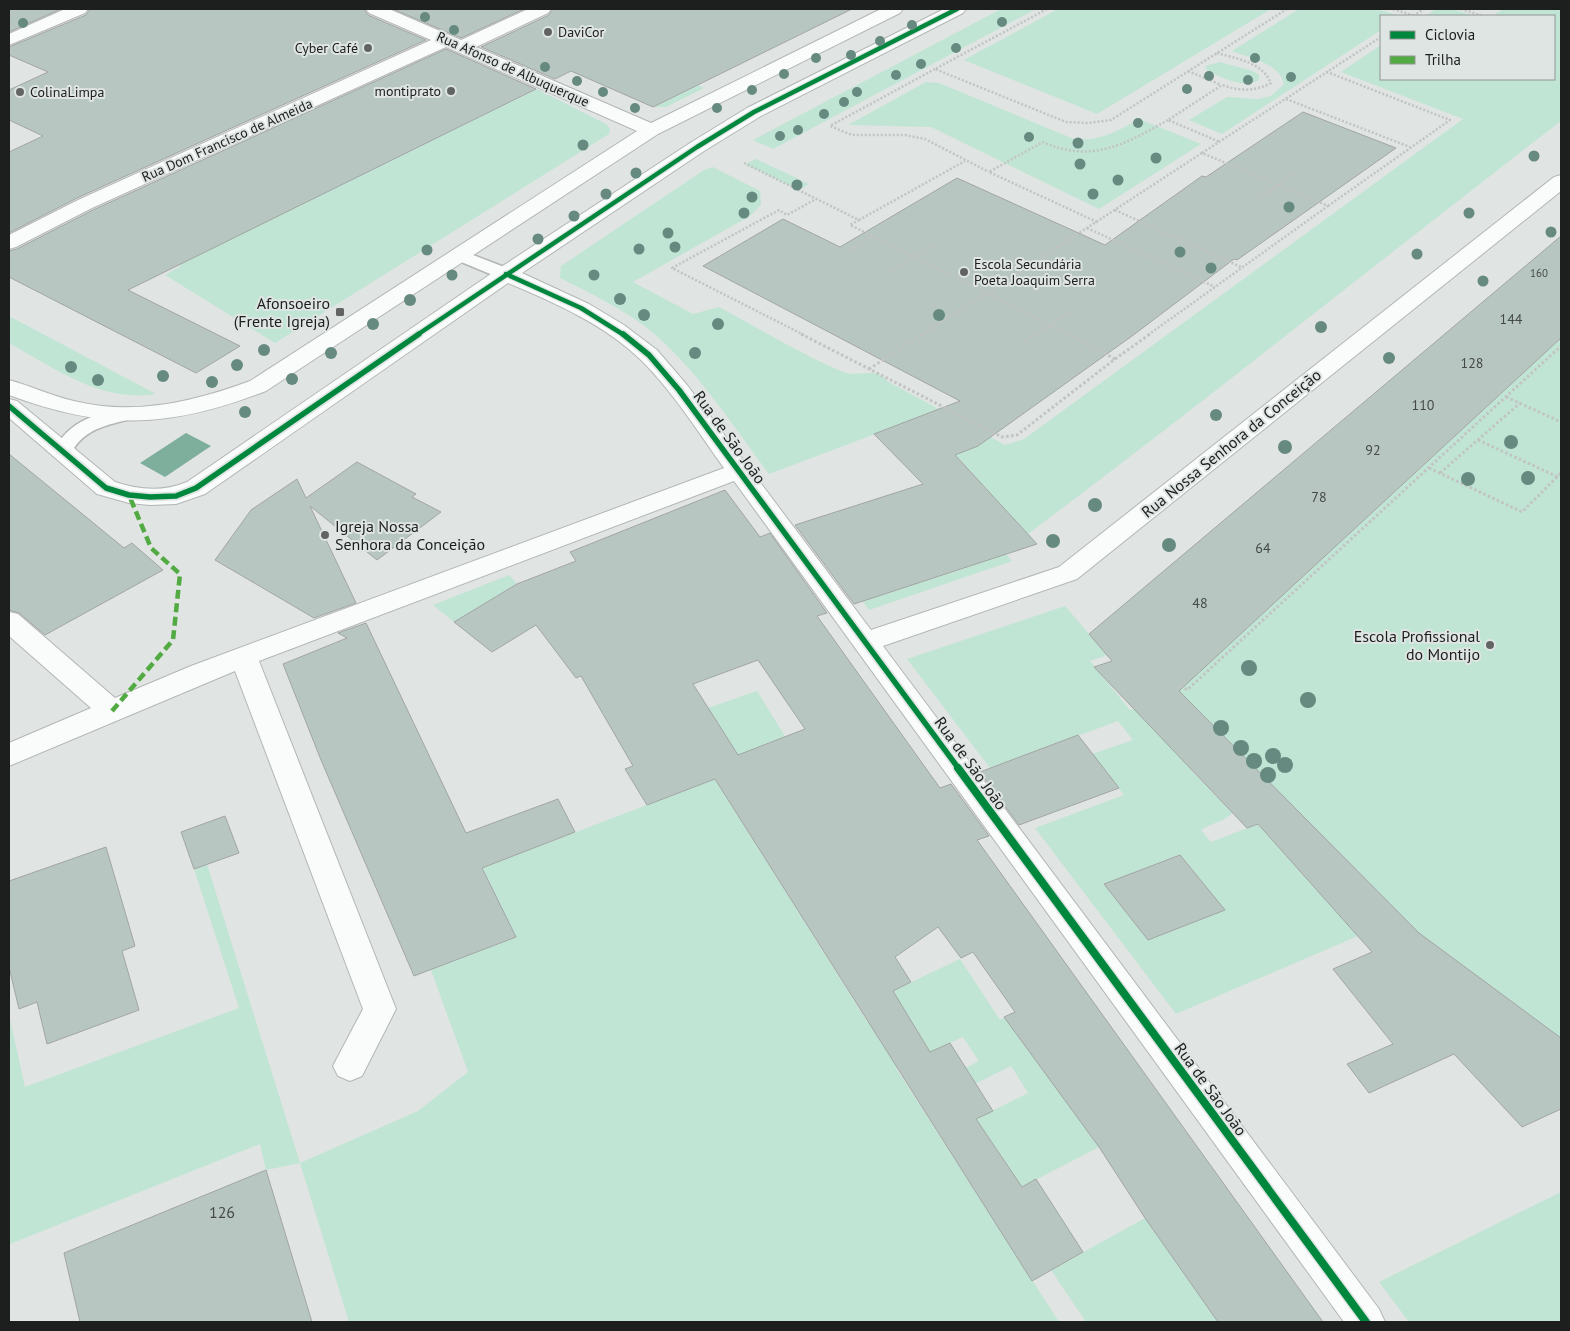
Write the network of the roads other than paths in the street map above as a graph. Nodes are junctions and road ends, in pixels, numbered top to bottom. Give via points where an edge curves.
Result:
1 (79, 9) edge
2 (375, 9) edge
3 (542, 9) edge
4 (894, 9) edge
5 (957, 9) edge
6 (9, 40) edge
7 (454, 43) junction
8 (651, 130) junction
9 (1558, 190) edge
10 (9, 243) edge
11 (460, 255) junction
12 (506, 274) junction
13 (9, 387) edge
14 (9, 406) edge
15 (128, 414) junction
16 (75, 462) junction
17 (738, 471) junction
18 (9, 621) edge
19 (866, 642) junction
20 (244, 657) junction
21 (112, 710) junction
22 (9, 755) edge
23 (350, 1066) dead end
24 (1366, 1322) edge

1 - 6 street
2 - 7 street, Rua Afonso de Albuquerque
3 - 7 street, Rua Dom Francisco de Almeida
4 - 8 street
5 - 12 street via 754,112
7 - 8 street, Rua Afonso de Albuquerque
7 - 10 street, Rua Dom Francisco de Almeida via 85,204
8 - 11 street
9 - 19 street, Rua Nossa Senhora da Conceição via 1453,266 1068,573
11 - 12 lane
11 - 15 street via 258,386 178,411
12 - 16 street via 196,488 176,496 129,495 106,488
12 - 17 street, Rua de São João via 615,328 650,356
13 - 15 street via 59,405
14 - 16 street
15 - 16 lane via 92,423 70,437 64,449
17 - 19 street, Rua de São João
17 - 20 street
18 - 21 street
19 - 24 street, Rua de São João
20 - 21 street
20 - 23 street via 380,1010
21 - 22 street

